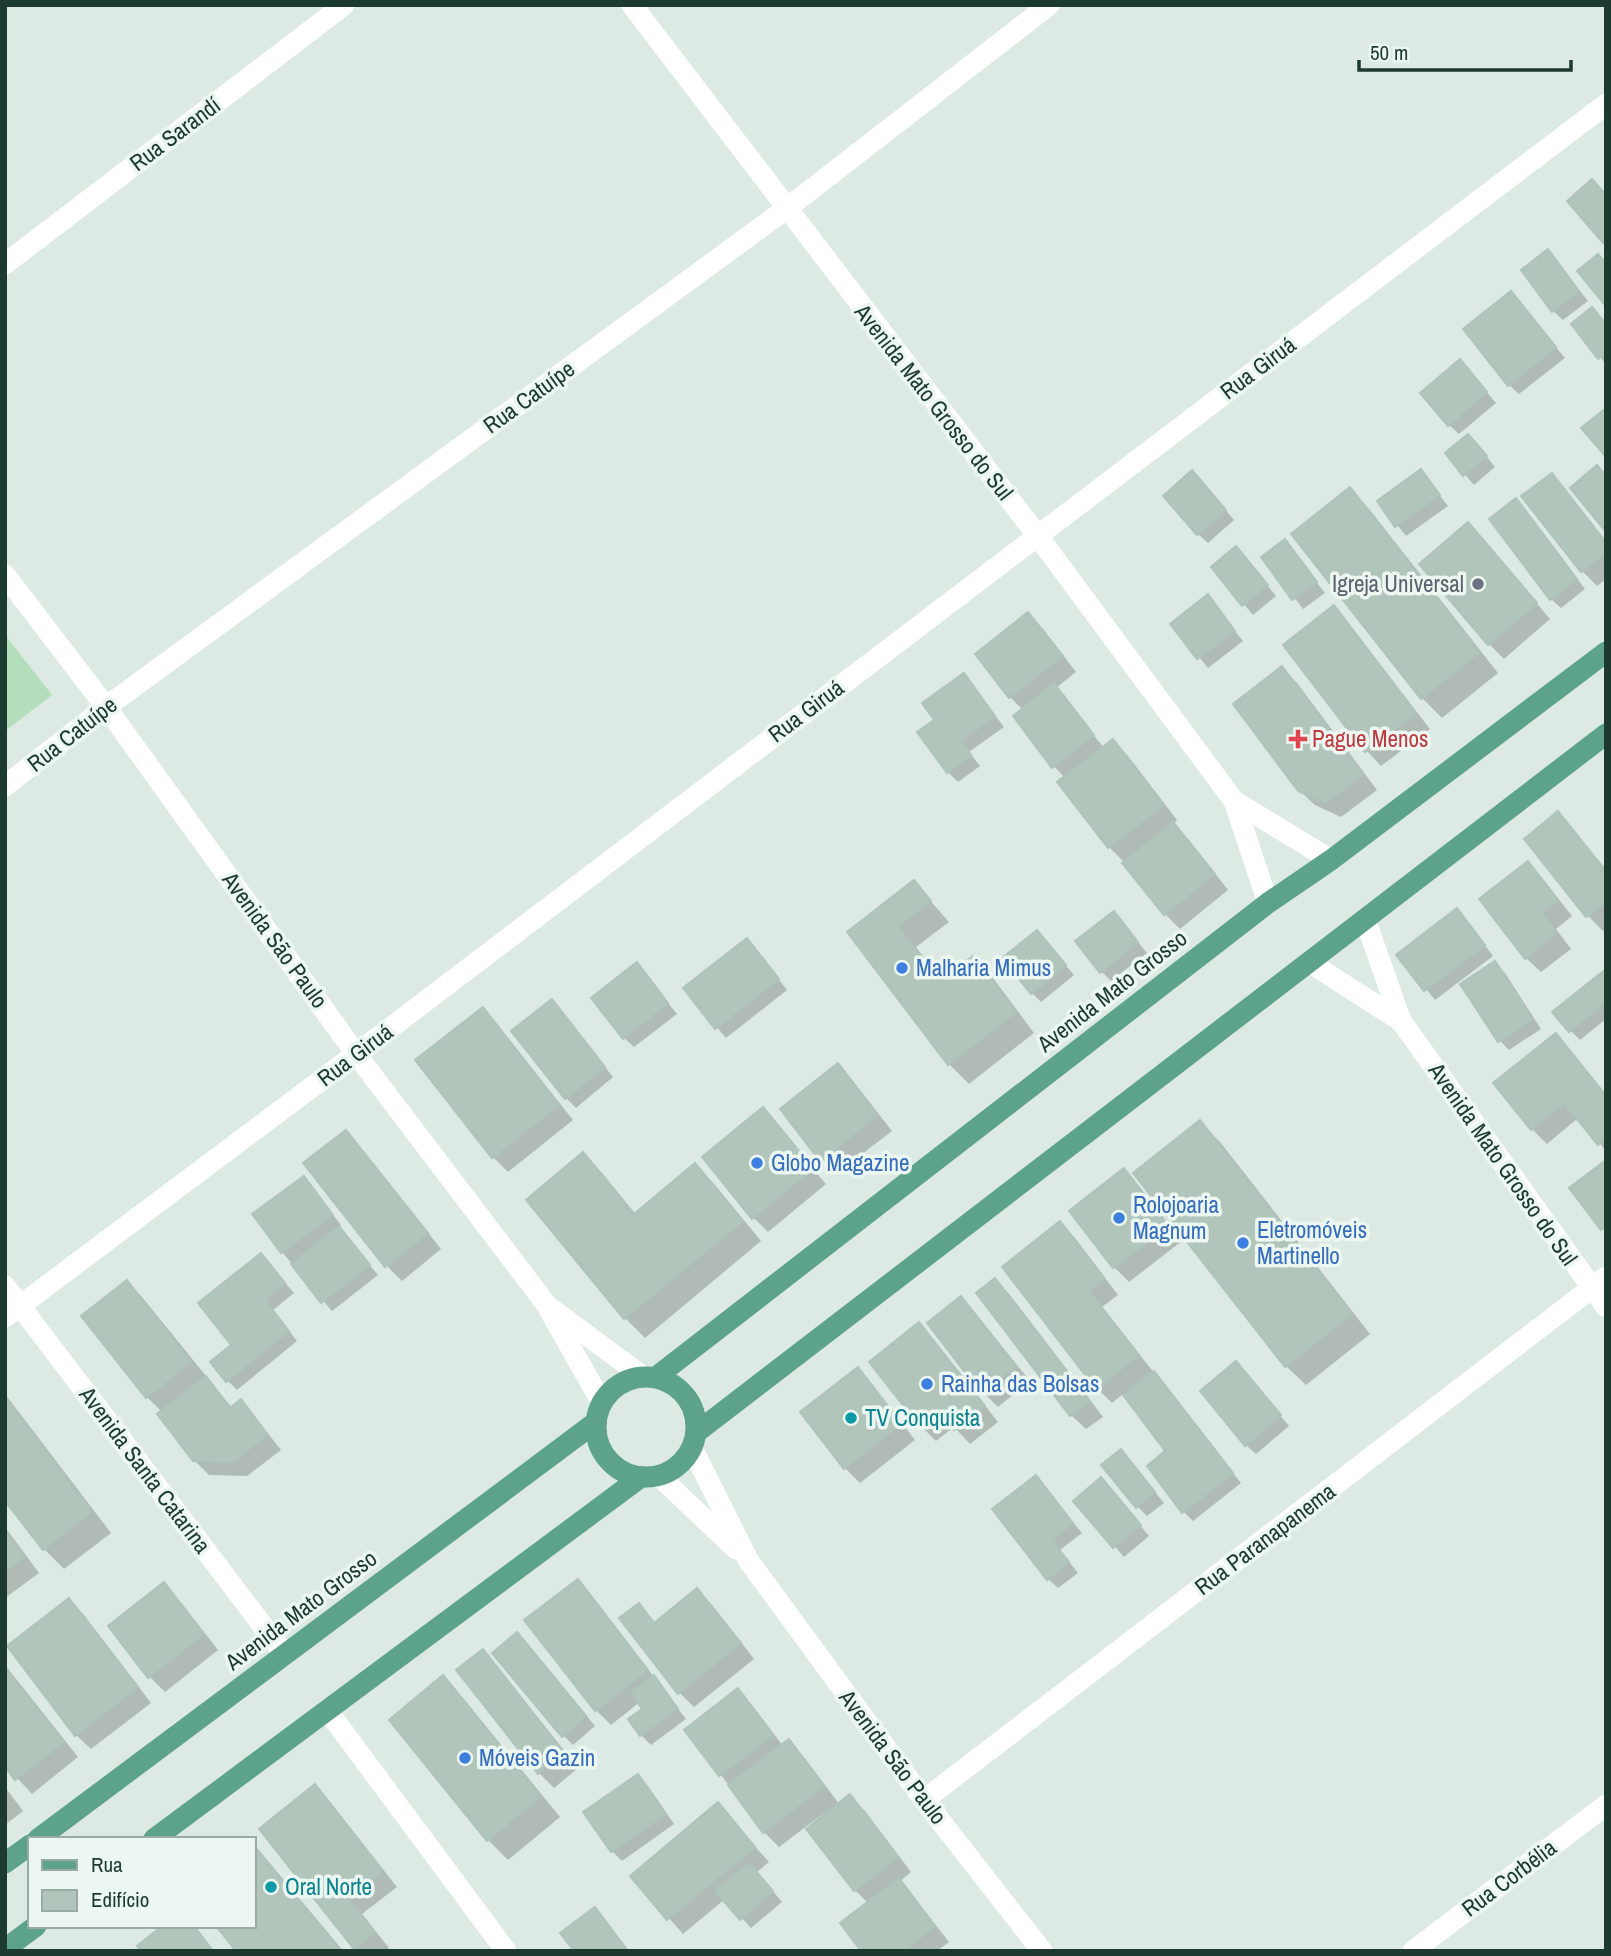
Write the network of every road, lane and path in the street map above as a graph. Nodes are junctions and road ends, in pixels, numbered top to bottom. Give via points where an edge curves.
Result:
1 (344, 5) edge
2 (632, 5) edge
3 (1049, 5) edge
4 (1606, 104) edge
5 (786, 209) junction
6 (5, 264) edge
7 (1037, 536) junction
8 (5, 575) edge
9 (1606, 652) edge
10 (106, 707) junction
11 (1606, 734) edge
12 (5, 786) edge
13 (1234, 802) junction
14 (1331, 860) junction
15 (1268, 903) junction
16 (1365, 919) junction
17 (1309, 962) junction
18 (1401, 1021) junction
19 (356, 1054) junction
20 (1598, 1283) edge
21 (5, 1286) edge
22 (546, 1304) junction
23 (1606, 1307) edge
24 (13, 1311) edge
25 (649, 1377) junction
26 (599, 1413) junction
27 (694, 1440) junction
28 (650, 1477) junction
29 (748, 1560) junction
30 (285, 1655) junction
31 (327, 1710) junction
32 (924, 1800) junction
33 (1606, 1805) edge
34 (41, 1837) edge
35 (157, 1837) edge
36 (28, 1846) edge
37 (5, 1863) edge
38 (33, 1928) edge
39 (5, 1949) edge
40 (506, 1951) edge
41 (1042, 1951) edge
42 (1413, 1951) edge

1 - 6 street, Rua Sarandí
2 - 5 street, Avenida Mato Grosso do Sul
3 - 5 street, Rua Catuípe
4 - 7 street, Rua Giruá
5 - 7 street, Avenida Mato Grosso do Sul
5 - 10 street, Rua Catuípe
7 - 13 street, Avenida Mato Grosso do Sul
7 - 19 street, Rua Giruá
8 - 10 street, Avenida São Paulo
9 - 14 main road, Avenida Mato Grosso
10 - 12 street, Rua Catuípe
10 - 19 street, Avenida São Paulo
11 - 16 main road
13 - 14 street
13 - 15 street
14 - 15 main road, Avenida Mato Grosso
15 - 25 main road, Avenida Mato Grosso
16 - 17 main road
16 - 18 street
17 - 18 street
17 - 27 main road
18 - 20 street, Avenida Mato Grosso do Sul
19 - 22 street, Avenida São Paulo
19 - 24 street, Rua Giruá
20 - 23 street, Avenida Mato Grosso do Sul
20 - 32 street, Rua Paranapanema
21 - 24 street, Avenida Santa Catarina
22 - 25 street, Avenida São Paulo
22 - 26 street, Avenida São Paulo
24 - 30 street, Avenida Santa Catarina
25 - 26 main road via 617,1386
25 - 27 main road via 670,1382 691,1403 696,1417
26 - 28 main road via 597,1436 607,1459 628,1474
26 - 30 main road, Avenida Mato Grosso
27 - 28 main road via 677,1467
27 - 29 street, Avenida São Paulo
28 - 29 street, Avenida São Paulo
28 - 31 main road
29 - 32 street, Avenida São Paulo
30 - 34 main road, Avenida Mato Grosso
31 - 35 main road
31 - 40 street
32 - 41 street, Avenida São Paulo
33 - 42 street, Rua Corbélia
36 - 37 main road
38 - 39 main road

